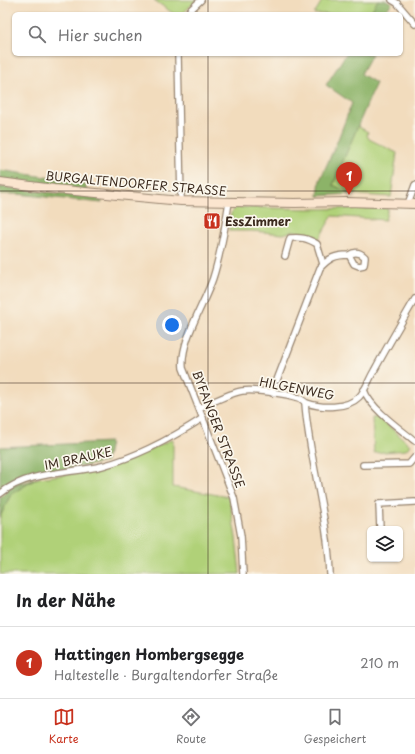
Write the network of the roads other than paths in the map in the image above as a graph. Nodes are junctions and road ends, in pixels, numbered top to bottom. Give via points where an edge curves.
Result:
1 (201, 0) edge
2 (396, 1) edge
3 (188, 12) edge
4 (415, 24) edge
5 (178, 56) edge
6 (0, 182) edge
7 (415, 185) edge
8 (181, 201) junction
9 (229, 202) junction
10 (412, 204) edge
11 (349, 255) dead end
12 (285, 256) dead end
13 (323, 264) junction
14 (415, 299) edge
15 (364, 390) junction
16 (272, 393) junction
17 (305, 403) junction
18 (199, 408) junction
19 (203, 418) junction
20 (415, 441) edge
21 (415, 457) edge
22 (363, 465) dead end
23 (0, 494) edge
24 (415, 502) edge
25 (380, 526) edge
26 (243, 574) edge
27 (330, 574) edge

1 - 3 street
2 - 4 street
5 - 8 street
6 - 8 main road, BURGALTENDORFER STRASSE
7 - 10 street
8 - 9 main road, BURGALTENDORFER STRASSE
9 - 10 main road, BURGALTENDORFER STRASSE
9 - 18 street, BYFANGER STRASSE via 220,252 206,297 182,358 183,368
11 - 13 street via 339,255
12 - 13 street via 290,238 308,239 317,244
13 - 16 street
14 - 15 street
15 - 17 street, HILGENWEG via 358,398 344,406
15 - 20 street via 373,405
16 - 17 street, HILGENWEG via 300,398
16 - 18 street, HILGENWEG via 241,391
17 - 27 street via 307,432 328,542
18 - 19 street, BYFANGER STRASSE
19 - 23 street, IM BRAUKE via 165,440 113,463 24,481
19 - 26 street, BYFANGER STRASSE via 234,498 241,536
21 - 22 street via 409,464
24 - 25 street via 379,504

